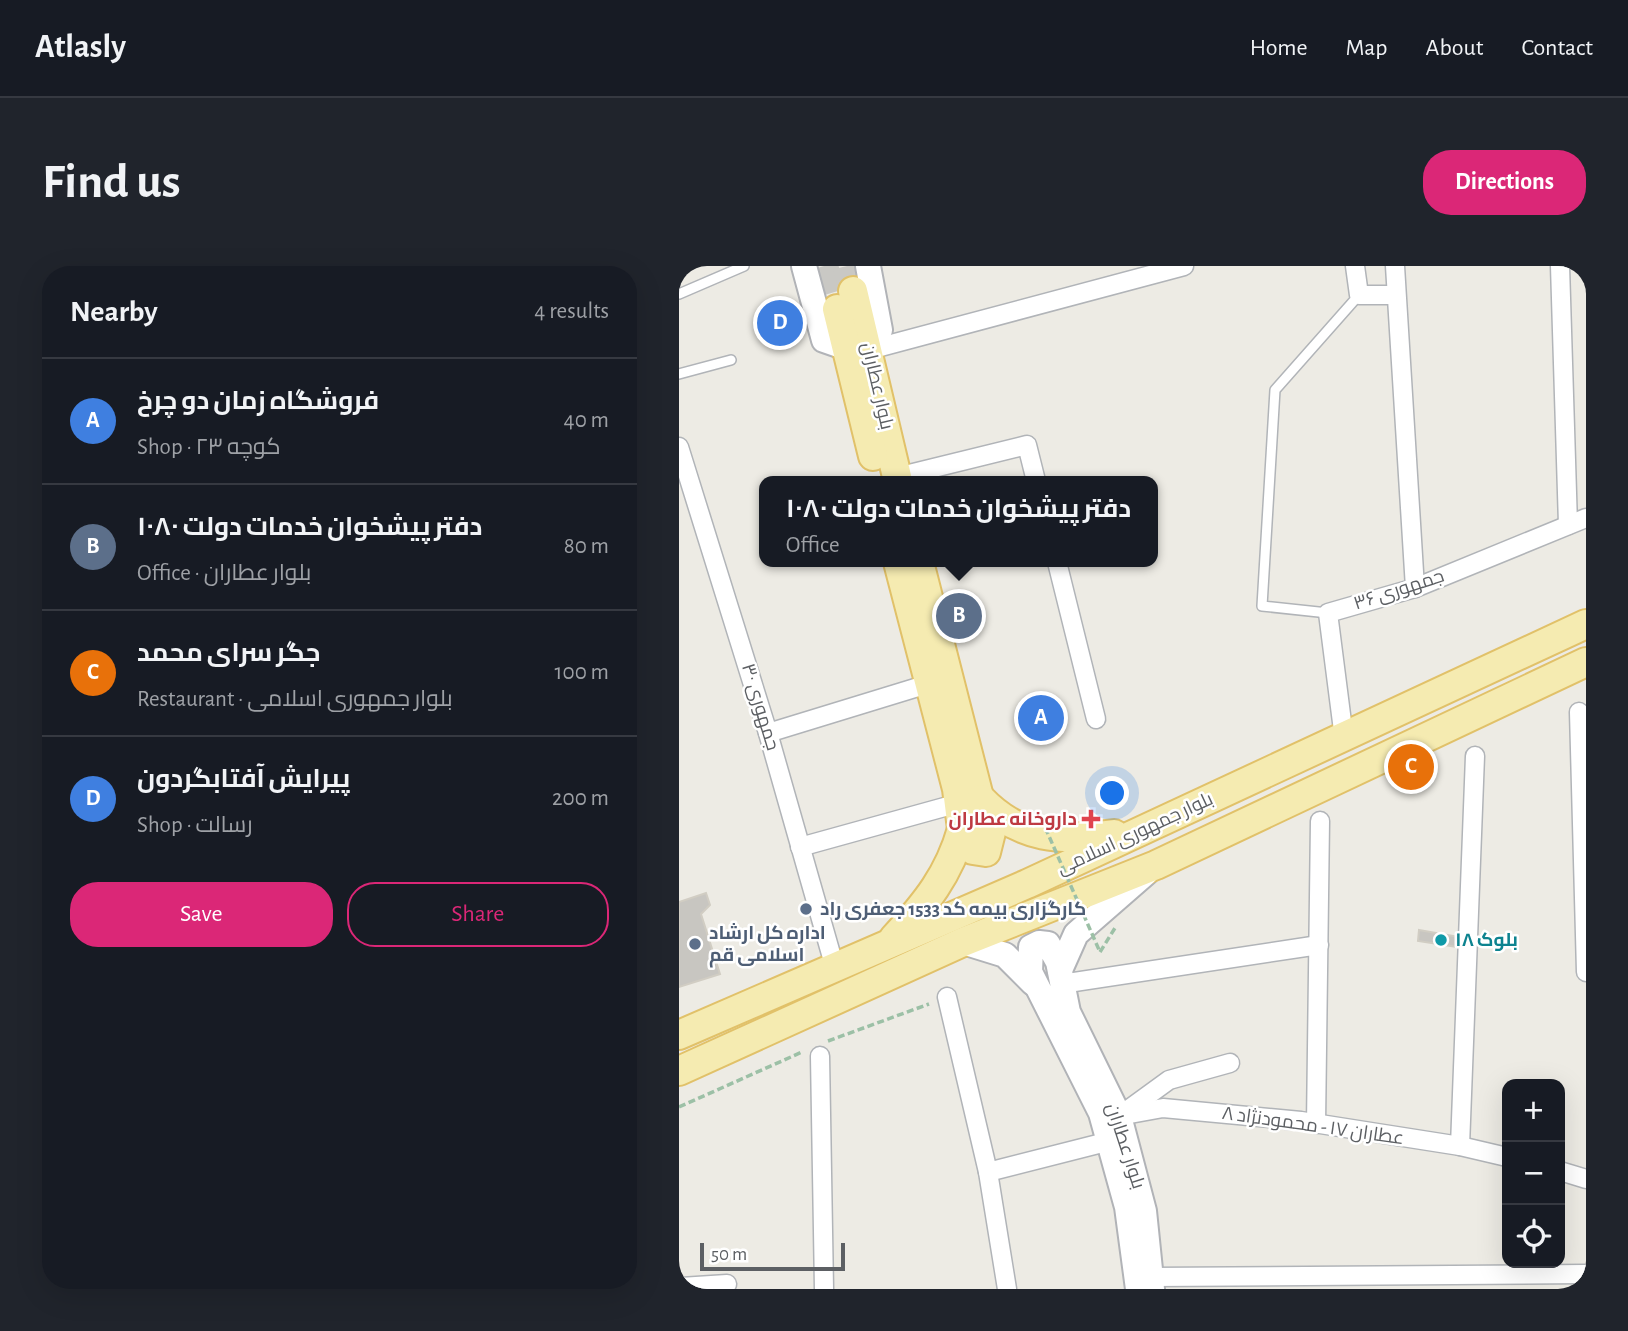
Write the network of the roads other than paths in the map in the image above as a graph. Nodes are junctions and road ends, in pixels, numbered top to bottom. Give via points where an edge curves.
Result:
1 (744, 266) edge
2 (804, 266) edge
3 (867, 266) tunnel mouth
4 (1183, 266) edge
5 (1355, 266) edge
6 (1395, 266) edge
7 (1560, 266) edge
8 (679, 294) edge
9 (1359, 295) junction
10 (1397, 295) junction
11 (845, 300) tunnel mouth
12 (858, 349) junction
13 (731, 360) dead end
14 (679, 374) edge
15 (679, 447) edge
16 (890, 476) edge
17 (907, 476) edge
18 (1035, 476) edge
19 (1586, 518) edge
20 (1567, 526) junction
21 (899, 567) edge
22 (920, 567) edge
23 (1058, 567) edge
24 (1415, 588) junction
25 (1328, 613) junction
26 (1586, 624) edge
27 (1586, 662) edge
28 (928, 684) junction
29 (1579, 712) dead end
30 (1096, 719) dead end
31 (768, 733) junction
32 (1344, 738) junction
33 (1475, 756) dead end
34 (967, 810) junction
35 (1321, 821) dead end
36 (1141, 831) junction
37 (800, 847) junction
38 (1156, 865) junction
39 (969, 909) junction
40 (972, 939) junction
41 (1319, 944) junction
42 (885, 947) junction
43 (835, 968) junction
44 (1586, 972) edge
45 (1060, 977) junction
46 (1033, 983) junction
47 (947, 998) dead end
48 (679, 1035) edge
49 (820, 1056) dead end
50 (1230, 1063) dead end
51 (679, 1071) edge
52 (1119, 1116) junction
53 (1316, 1124) junction
54 (1109, 1141) junction
55 (1460, 1146) junction
56 (1502, 1156) edge
57 (988, 1172) junction
58 (1565, 1173) edge
59 (1586, 1179) edge
60 (1586, 1274) edge
61 (727, 1284) dead end
62 (1147, 1285) edge
63 (679, 1287) edge
64 (824, 1289) edge
65 (1007, 1289) edge

1 - 8 lane
2 - 12 main road via 824,340
3 - 12 main road via 880,330
4 - 12 street
5 - 9 street
6 - 10 street
7 - 20 street
9 - 10 street
9 - 25 lane via 1275,390 1262,606
10 - 24 street
11 - 12 main road, بلوار عطاران
12 - 16 main road, بلوار عطاران
13 - 14 lane
15 - 31 street, جمهوری ۳۰
17 - 18 street via 1027,445
19 - 20 street, جمهوری ۳۶
20 - 24 street, جمهوری ۳۶
21 - 28 main road
22 - 34 main road
23 - 30 street
24 - 25 street, جمهوری ۳۶
25 - 32 street, جمهوری ۳۶
26 - 32 main road, بلوار جمهوری اسلامی
27 - 38 main road, بلوار جمهوری اسلامی
28 - 31 street
28 - 34 main road
29 - 44 street
31 - 37 street, جمهوری ۳۰
32 - 36 main road, بلوار جمهوری اسلامی
33 - 55 street
34 - 36 main road via 1046,835 1081,839
34 - 37 street
34 - 42 main road via 953,861 932,894
35 - 41 street
36 - 39 main road, بلوار جمهوری اسلامی
37 - 43 street, جمهوری ۳۰
38 - 40 main road, بلوار جمهوری اسلامی
38 - 45 main road via 1076,934
39 - 40 main road via 1000,909 999,921
39 - 42 main road, بلوار جمهوری اسلامی
40 - 46 main road via 1005,955
40 - 51 main road, بلوار جمهوری اسلامی
41 - 45 street
41 - 53 street
42 - 43 main road, بلوار جمهوری اسلامی
43 - 48 main road, بلوار جمهوری اسلامی
45 - 46 main road, بلوار عطاران via 1048,944 1039,943 1029,954
45 - 52 main road, بلوار عطاران via 1068,1012
46 - 54 main road, بلوار عطاران via 1101,1113
47 - 57 street
49 - 64 street
50 - 52 street via 1169,1080
52 - 53 street, عطاران ۱۷ - محمودنژاد ۸ via 1163,1108
52 - 62 main road, بلوار عطاران via 1145,1211
53 - 55 street, عطاران ۱۷ - محمودنژاد ۸
54 - 57 street
54 - 62 main road, بلوار عطاران
55 - 56 street, عطاران ۱۷ - محمودنژاد ۸
57 - 65 street
58 - 59 street
60 - 62 street
61 - 63 street

